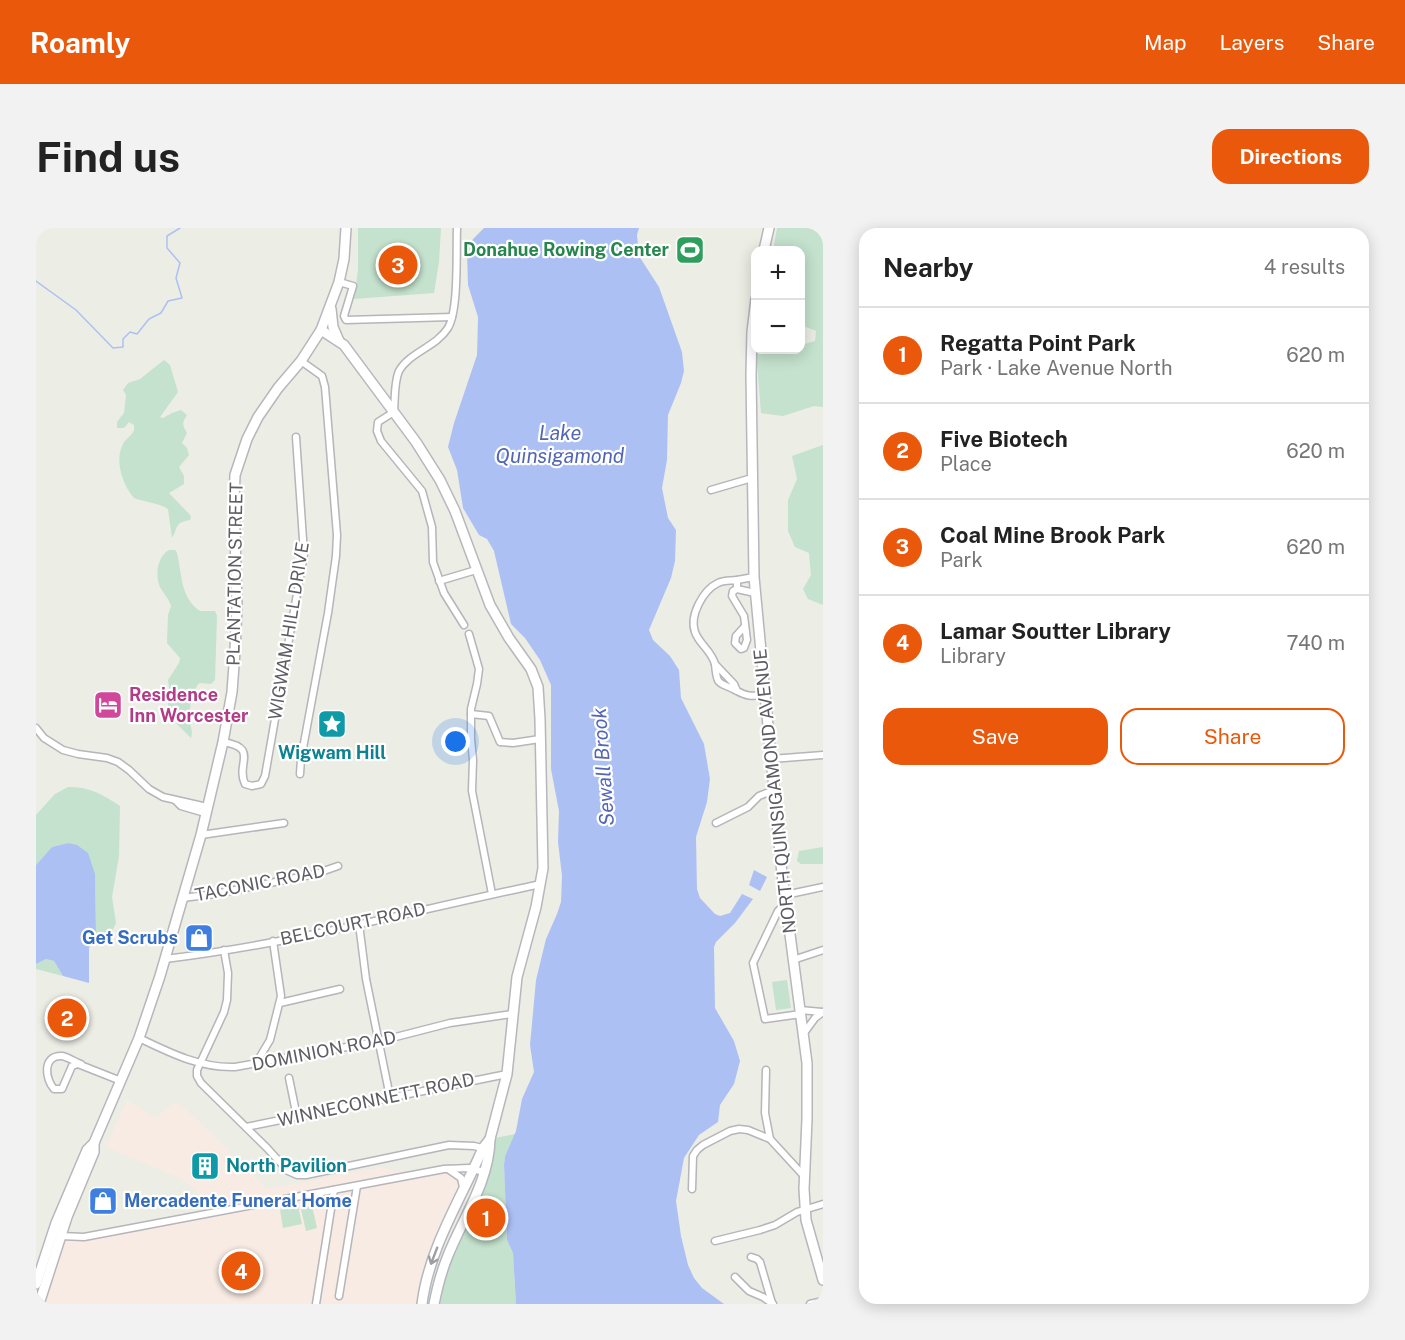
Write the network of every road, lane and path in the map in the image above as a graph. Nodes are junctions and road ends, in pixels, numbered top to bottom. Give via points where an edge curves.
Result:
1 (346, 228) edge
2 (457, 228) edge
3 (769, 228) edge
4 (765, 246) edge
5 (339, 282) junction
6 (756, 300) edge
7 (330, 308) junction
8 (452, 317) junction
9 (321, 330) junction
10 (339, 341) junction
11 (301, 361) junction
12 (394, 412) junction
13 (296, 437) dead end
14 (752, 478) junction
15 (711, 490) dead end
16 (476, 570) junction
17 (754, 577) junction
18 (737, 580) junction
19 (440, 581) junction
20 (737, 589) junction
21 (755, 593) junction
22 (464, 625) dead end
23 (745, 626) dead end
24 (469, 634) dead end
25 (715, 664) junction
26 (737, 691) junction
27 (765, 695) junction
28 (471, 714) junction
29 (36, 728) edge
30 (540, 739) junction
31 (223, 742) junction
32 (823, 755) edge
33 (771, 759) junction
34 (300, 774) dead end
35 (774, 790) junction
36 (206, 810) junction
37 (284, 823) dead end
38 (716, 823) dead end
39 (201, 835) junction
40 (338, 866) dead end
41 (541, 885) junction
42 (823, 886) edge
43 (492, 894) junction
44 (182, 898) junction
45 (785, 899) junction
46 (359, 924) junction
47 (273, 941) junction
48 (224, 950) junction
49 (823, 950) edge
50 (165, 959) junction
51 (793, 960) junction
52 (340, 990) dead end
53 (280, 1003) junction
54 (801, 1012) junction
55 (823, 1012) edge
56 (512, 1014) junction
57 (804, 1033) junction
58 (139, 1038) junction
59 (380, 1041) junction
60 (81, 1064) junction
61 (200, 1064) junction
62 (255, 1065) junction
63 (766, 1070) dead end
64 (507, 1074) junction
65 (289, 1078) dead end
66 (121, 1081) junction
67 (390, 1097) junction
68 (297, 1117) junction
69 (246, 1127) junction
70 (770, 1138) junction
71 (486, 1149) junction
72 (448, 1168) junction
73 (474, 1169) junction
74 (484, 1172) junction
75 (805, 1176) junction
76 (357, 1186) junction
77 (692, 1189) dead end
78 (333, 1191) junction
79 (463, 1193) junction
80 (823, 1204) edge
81 (805, 1209) junction
82 (58, 1235) junction
83 (715, 1241) dead end
84 (751, 1257) dead end
85 (735, 1277) dead end
86 (823, 1280) edge
87 (36, 1284) edge
88 (339, 1296) dead end
89 (823, 1301) edge
90 (39, 1304) edge
91 (316, 1304) edge
92 (422, 1304) edge
93 (434, 1304) edge
94 (773, 1304) edge
95 (810, 1304) edge

1 - 5 main road, PLANTATION STREET
2 - 8 street
3 - 4 main road
5 - 7 main road, PLANTATION STREET
5 - 8 street via 353,286 346,320
6 - 14 main road, NORTH QUINSIGAMOND AVENUE via 751,369
7 - 9 main road, PLANTATION STREET
7 - 10 main road
8 - 12 street via 441,336 399,372
9 - 10 main road
9 - 11 main road, PLANTATION STREET
10 - 12 main road
11 - 31 main road, PLANTATION STREET via 251,428 235,475 236,651
11 - 34 street, WIGWAM HILL DRIVE via 322,376 325,387 337,535
12 - 16 main road via 440,480
12 - 19 street via 378,422 377,430 381,441 422,491
13 - 31 street, WIGWAM HILL DRIVE via 304,554 261,784 245,784 243,752 235,744
14 - 15 street
14 - 17 main road, NORTH QUINSIGAMOND AVENUE
16 - 19 street
16 - 30 main road via 493,612 536,681
17 - 18 street
17 - 21 main road, NORTH QUINSIGAMOND AVENUE
18 - 20 street
18 - 25 street via 714,586 694,618 696,635
19 - 22 street
20 - 21 street
20 - 23 street via 732,598 743,612
21 - 27 main road, NORTH QUINSIGAMOND AVENUE
24 - 28 street via 479,669
25 - 26 street
25 - 26 street via 720,684
26 - 27 street via 745,696
27 - 33 main road, NORTH QUINSIGAMOND AVENUE
28 - 30 street via 489,716 500,742
28 - 43 street via 471,786
29 - 36 street via 63,750 118,762 153,792
30 - 41 main road
31 - 36 main road, PLANTATION STREET
32 - 33 street
33 - 35 main road, NORTH QUINSIGAMOND AVENUE
35 - 38 street
35 - 45 main road, NORTH QUINSIGAMOND AVENUE
36 - 39 main road, PLANTATION STREET
37 - 39 street
39 - 44 main road, PLANTATION STREET
40 - 44 street, TACONIC ROAD via 315,874
41 - 43 street, BELCOURT ROAD
41 - 56 main road
42 - 45 street
43 - 46 street, BELCOURT ROAD
44 - 50 main road, PLANTATION STREET
45 - 51 main road, NORTH QUINSIGAMOND AVENUE
45 - 54 street via 753,963 765,1019
46 - 47 street, BELCOURT ROAD
46 - 59 street
47 - 48 street, BELCOURT ROAD
47 - 53 street
48 - 50 street, BELCOURT ROAD
48 - 61 street via 228,973 224,1012
49 - 51 street
50 - 58 main road, PLANTATION STREET
51 - 54 main road, NORTH QUINSIGAMOND AVENUE
52 - 53 street
53 - 62 street via 270,1040
54 - 55 street
54 - 57 main road, NORTH QUINSIGAMOND AVENUE
55 - 57 street
56 - 59 street, DOMINION ROAD via 450,1023
56 - 64 main road
57 - 75 main road, NORTH QUINSIGAMOND AVENUE via 808,1080
58 - 61 street, DOMINION ROAD
58 - 66 main road, PLANTATION STREET
59 - 62 street, DOMINION ROAD
59 - 67 street
60 - 60 street via 72,1066 62,1089 54,1089 49,1083 46,1068 53,1058 62,1056
60 - 66 street
61 - 62 street, DOMINION ROAD
61 - 69 street via 197,1076 201,1083
63 - 70 street via 765,1113
64 - 67 street, WINNECONNETT ROAD
64 - 71 main road
65 - 68 street
66 - 82 main road, PLANTATION STREET
67 - 68 street, WINNECONNETT ROAD
68 - 69 street, WINNECONNETT ROAD
69 - 71 street via 288,1172 300,1176 449,1145
70 - 75 street
70 - 77 street via 744,1129 730,1131 703,1145 693,1156
71 - 73 main road
71 - 74 main road
72 - 73 street
72 - 76 street
72 - 79 street via 461,1178
73 - 74 street
73 - 79 main road
74 - 93 main road via 447,1257
75 - 81 main road, NORTH QUINSIGAMOND AVENUE
76 - 78 street
76 - 88 street
78 - 82 street via 84,1237
78 - 91 street
79 -> 92 main road via 433,1257
80 - 81 street
81 - 83 street via 775,1225
81 - 86 main road, NORTH QUINSIGAMOND AVENUE
82 - 87 main road, PLANTATION STREET
82 - 90 main road, PLANTATION STREET
84 - 94 street via 760,1262
85 - 94 street via 749,1291
89 - 95 street

